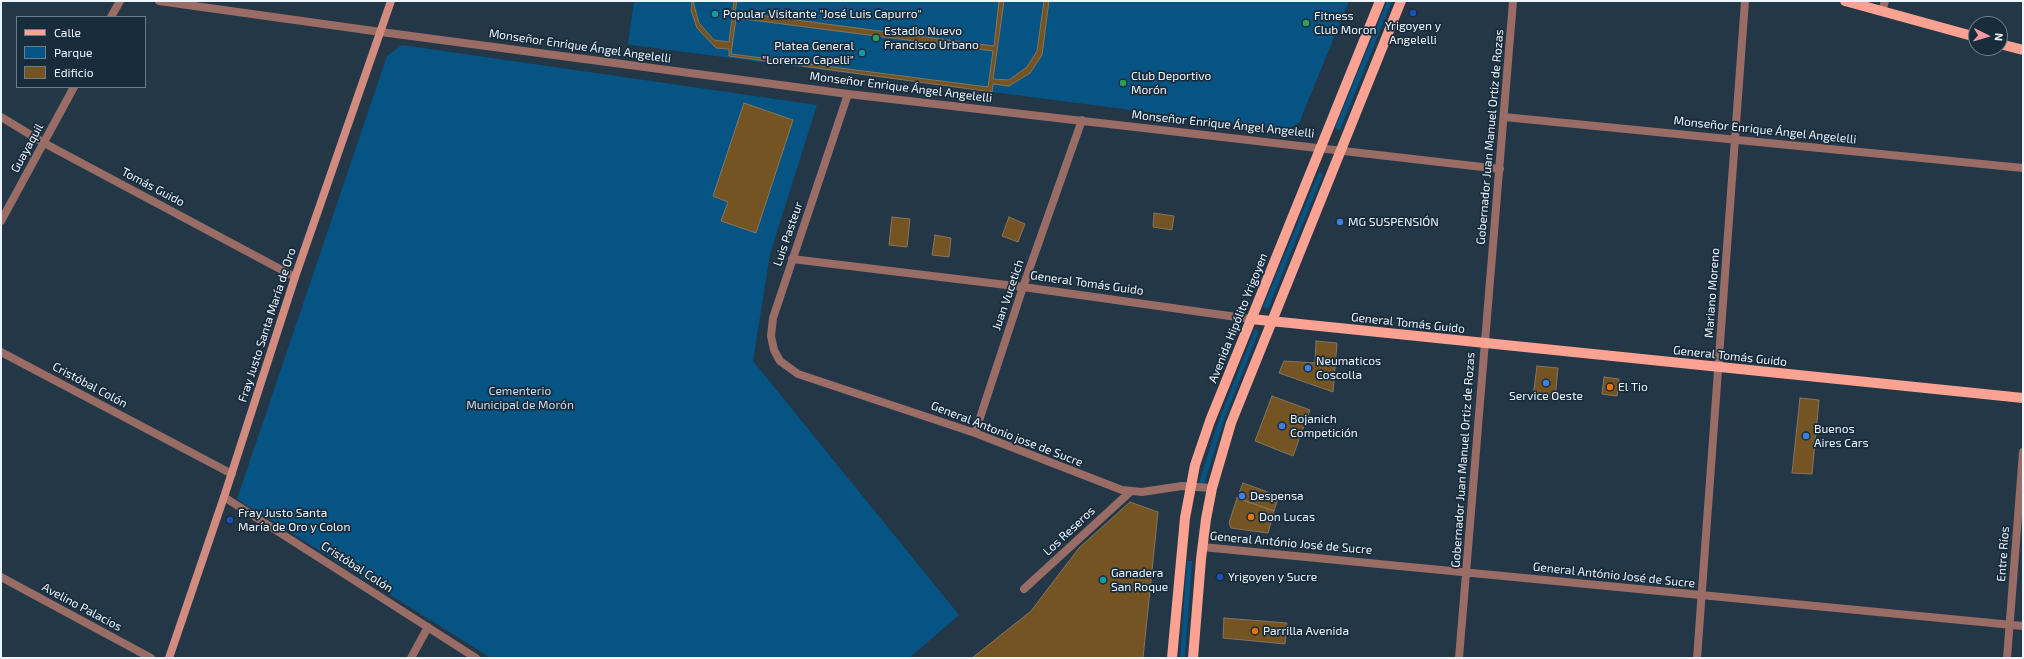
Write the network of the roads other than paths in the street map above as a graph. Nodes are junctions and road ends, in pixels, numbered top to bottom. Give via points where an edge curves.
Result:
1 (120, 1) edge
2 (159, 1) edge
3 (391, 1) edge
4 (1380, 1) edge
5 (1402, 1) edge
6 (1513, 1) edge
7 (1745, 1) edge
8 (1845, 1) edge
9 (1885, 1) edge
10 (1882, 11) junction
11 (112, 16) edge
12 (381, 32) junction
13 (1968, 35) edge
14 (2008, 46) edge
15 (2023, 50) edge
16 (73, 88) edge
17 (848, 94) junction
18 (1504, 116) junction
19 (1, 118) edge
20 (1082, 120) junction
21 (1735, 139) junction
22 (44, 143) junction
23 (1320, 147) junction
24 (1341, 152) junction
25 (2023, 168) edge
26 (1500, 169) junction
27 (1, 221) edge
28 (792, 259) junction
29 (295, 277) junction
30 (1023, 287) junction
31 (1251, 319) junction
32 (1272, 322) junction
33 (1484, 344) junction
34 (1, 352) edge
35 (1718, 368) junction
36 (798, 374) joint
37 (2023, 398) edge
38 (975, 433) junction
39 (2023, 452) edge
40 (232, 474) junction
41 (1190, 486) junction
42 (1212, 488) junction
43 (1130, 492) junction
44 (224, 497) junction
45 (1202, 547) junction
46 (1466, 572) junction
47 (1, 577) edge
48 (1024, 589) dead end
49 (1701, 596) junction
50 (2010, 625) junction
51 (2023, 626) edge
52 (428, 627) junction
53 (151, 658) edge
54 (169, 658) edge
55 (411, 658) edge
56 (476, 658) edge
57 (1172, 658) edge
58 (1193, 658) edge
59 (1459, 658) edge
60 (1696, 658) edge
61 (2007, 658) edge

1 - 11 street
2 - 12 street, Monseñor Enrique Ángel Angelelli
3 - 12 street, Fray Justo Santa María de Oro
4 - 23 main road, Avenida Hipólito Yrigoyen
5 - 24 main road
6 - 18 street, Gobernador Juan Manuel Ortiz de Rozas
7 - 21 street, Mariano Moreno
8 - 10 main road
9 - 10 street
10 - 13 main road
12 - 17 street, Monseñor Enrique Ángel Angelelli
12 - 29 street, Fray Justo Santa María de Oro
14 - 15 main road
16 - 22 street, Guayaquil
17 - 20 street, Monseñor Enrique Ángel Angelelli
17 - 28 street, Luis Pasteur
18 - 21 street, Monseñor Enrique Ángel Angelelli
18 - 26 street, Gobernador Juan Manuel Ortiz de Rozas
19 - 22 street, Tomás Guido
20 - 23 street, Monseñor Enrique Ángel Angelelli
20 - 30 street, Juan Vucetich
21 - 25 street, Monseñor Enrique Ángel Angelelli
21 - 35 street, Mariano Moreno
22 - 27 street, Guayaquil
22 - 29 street, Tomás Guido
23 - 24 street, Monseñor Enrique Ángel Angelelli
23 - 31 main road, Avenida Hipólito Yrigoyen
24 - 26 street, Monseñor Enrique Ángel Angelelli
24 - 32 main road
26 - 33 street, Gobernador Juan Manuel Ortiz de Rozas
28 - 30 street, General Tomás Guido
28 - 36 street, Luis Pasteur via 773,318 771,336 780,361
29 - 40 street, Fray Justo Santa María de Oro
30 - 31 street, General Tomás Guido
30 - 38 street, Juan Vucetich
31 - 32 main road, General Tomás Guido
31 - 41 main road, Avenida Hipólito Yrigoyen via 1210,421
32 - 33 main road, General Tomás Guido
32 - 42 main road via 1232,423
33 - 35 main road, General Tomás Guido
33 - 46 street, Gobernador Juan Manuel Ortiz de Rozas
34 - 40 street, Cristóbal Colón
35 - 37 main road, General Tomás Guido
35 - 49 street, Mariano Moreno
36 - 38 street, General Antonio jose de Sucre
38 - 43 street, General Antonio jose de Sucre
39 - 50 street, Entre Ríos
40 - 44 street, Fray Justo Santa María de Oro
41 - 42 street, General Antonio jose de Sucre
41 - 43 street, General Antonio jose de Sucre
41 - 57 main road, Avenida Hipólito Yrigoyen via 1184,518
42 - 45 main road
43 - 48 street, Los Reseros
44 - 52 street, Cristóbal Colón
44 - 54 street, Fray Justo Santa María de Oro
45 - 46 street, General António José de Sucre
45 - 58 main road
46 - 49 street, General António José de Sucre
46 - 59 street, Gobernador Juan Manuel Ortiz de Rozas
47 - 53 street, Avelino Palacios
49 - 50 street, General António José de Sucre
49 - 60 street, Mariano Moreno
50 - 51 street, General António José de Sucre
50 - 61 street, Entre Ríos
52 - 55 street
52 - 56 street, Cristóbal Colón

